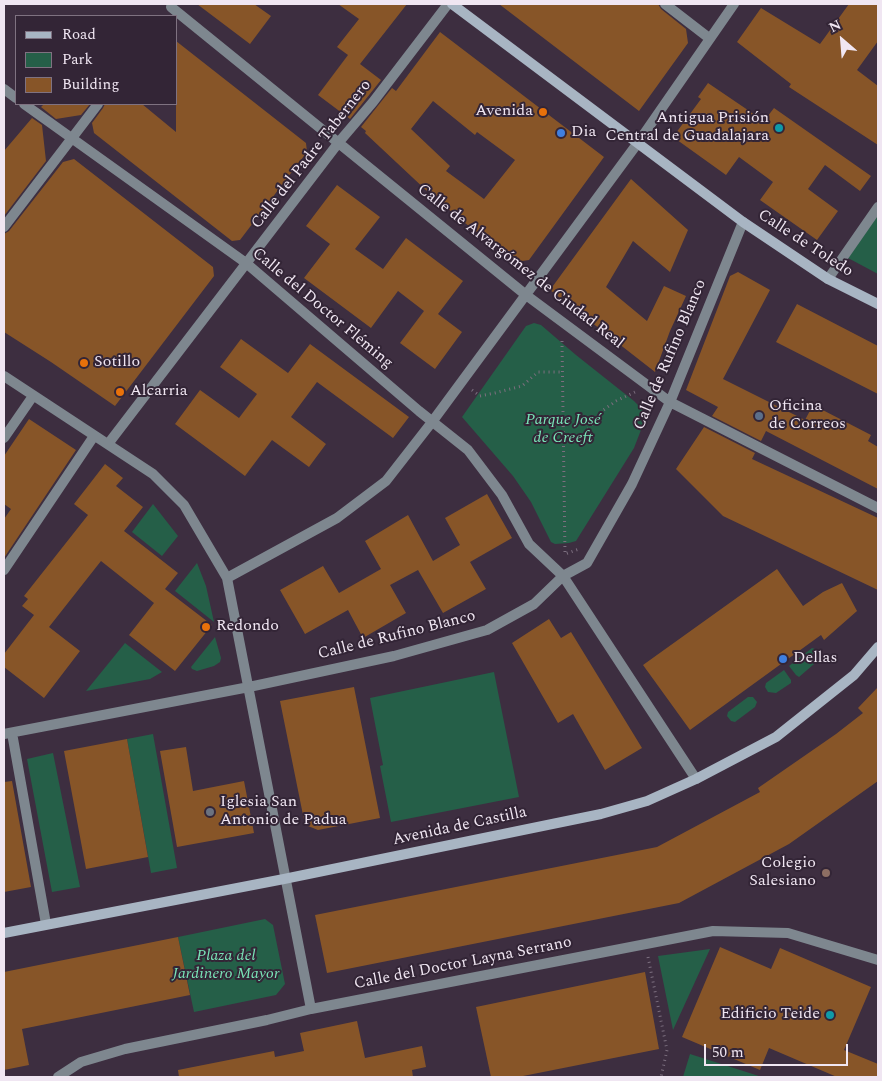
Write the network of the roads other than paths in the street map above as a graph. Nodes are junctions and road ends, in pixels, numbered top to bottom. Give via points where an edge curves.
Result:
1 (448, 4) edge
2 (452, 4) edge
3 (665, 4) edge
4 (734, 4) edge
5 (172, 5) edge
6 (709, 38) junction
7 (4, 89) edge
8 (15, 97) edge
9 (25, 105) edge
10 (97, 105) edge
11 (72, 138) junction
12 (339, 142) junction
13 (637, 144) junction
14 (878, 207) edge
15 (743, 222) junction
16 (4, 227) edge
17 (246, 263) junction
18 (828, 279) junction
19 (526, 295) junction
20 (878, 304) edge
21 (4, 376) edge
22 (33, 396) junction
23 (670, 402) junction
24 (432, 422) junction
25 (94, 436) junction
26 (4, 438) edge
27 (108, 444) junction
28 (878, 508) edge
29 (4, 570) edge
30 (563, 576) junction
31 (226, 578) junction
32 (878, 647) edge
33 (249, 687) junction
34 (8, 733) edge
35 (696, 779) junction
36 (284, 879) junction
37 (46, 924) junction
38 (4, 933) edge
39 (878, 960) edge
40 (311, 1009) junction
41 (58, 1077) edge

1 - 12 street, Calle del Padre Tabernero
2 - 13 street, Calle de Toledo
3 - 6 street
4 - 6 street
5 - 12 street, Calle de Alvargómez de Ciudad Real
6 - 13 street
7 - 8 street
9 - 11 street, Calle del Doctor Fléming
10 - 11 street
11 - 16 street
11 - 17 street, Calle del Doctor Fléming
12 - 17 street, Calle del Padre Tabernero
12 - 19 street, Calle de Alvargómez de Ciudad Real
13 - 15 street, Calle de Toledo
13 - 19 street
14 - 18 street
15 - 18 street, Calle de Toledo
15 - 23 street, Calle de Rufino Blanco
17 - 24 street, Calle del Doctor Fléming
17 - 27 street, Calle del Padre Tabernero
18 - 20 street, Calle de Toledo
19 - 23 street, Calle de Alvargómez de Ciudad Real
19 - 24 street
21 - 22 street
22 - 25 street
22 - 26 street
23 - 28 street, Calle de Alvargómez de Ciudad Real
23 - 30 street, Calle de Rufino Blanco via 632,484 591,555 586,562
24 - 30 street, Calle del Doctor Fléming via 468,450 502,495 529,544
24 - 31 street via 386,481 337,518
25 - 27 street
25 - 29 street
27 - 31 street via 152,474 184,505
30 - 33 street, Calle de Rufino Blanco via 534,604 487,630 394,656
30 - 35 street, Calle del Doctor Fléming
31 - 33 street
32 - 35 street, Avenida de Castilla via 854,675 776,737
33 - 34 street, Calle de Rufino Blanco
33 - 36 street
34 - 37 street
35 - 36 street, Avenida de Castilla via 647,801 601,814
36 - 37 street, Avenida de Castilla
36 - 40 street
37 - 38 street, Avenida de Castilla
39 - 40 street, Calle del Doctor Layna Serrano via 788,934 713,931
40 - 41 street, Calle del Doctor Layna Serrano via 124,1049 82,1062

